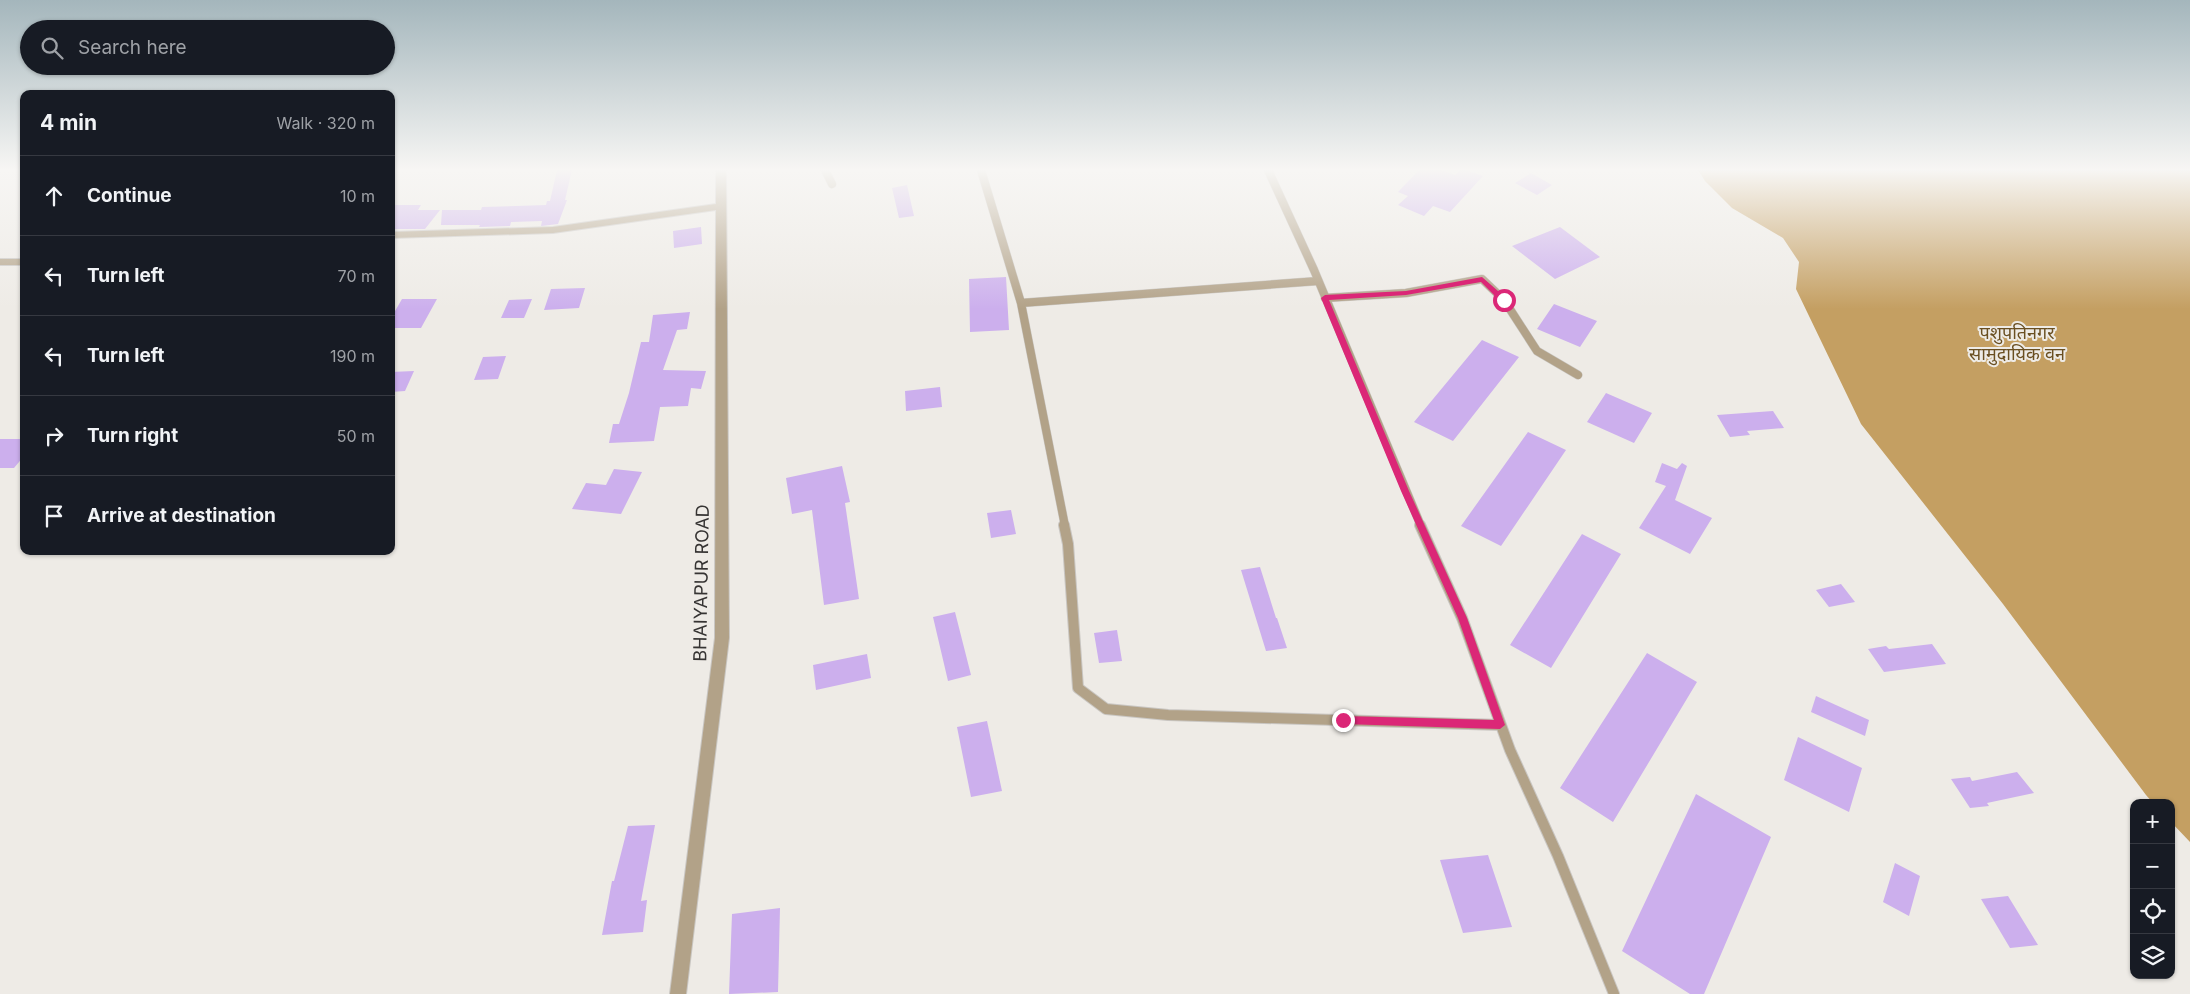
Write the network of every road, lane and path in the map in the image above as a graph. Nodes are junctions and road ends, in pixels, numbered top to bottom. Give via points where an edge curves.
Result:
1 (648, 216) edge
2 (720, 216) edge
3 (995, 216) edge
4 (1289, 216) edge
5 (395, 236) edge
6 (0, 262) edge
7 (20, 262) edge
8 (1318, 282) junction
9 (1325, 298) junction
10 (1021, 303) junction
11 (1578, 375) dead end
12 (1500, 725) junction
13 (678, 994) edge
14 (1614, 994) edge

1 - 5 street via 553,230
2 - 13 street, BHAIYAPUR ROAD via 722,638
3 - 10 lane
4 - 8 lane
6 - 7 street
8 - 9 lane
8 - 10 lane
9 - 11 lane via 1406,293 1482,279 1504,300 1537,351
9 - 12 lane via 1462,618
10 - 12 lane via 1068,544 1078,688 1106,709 1168,715
12 - 14 lane

